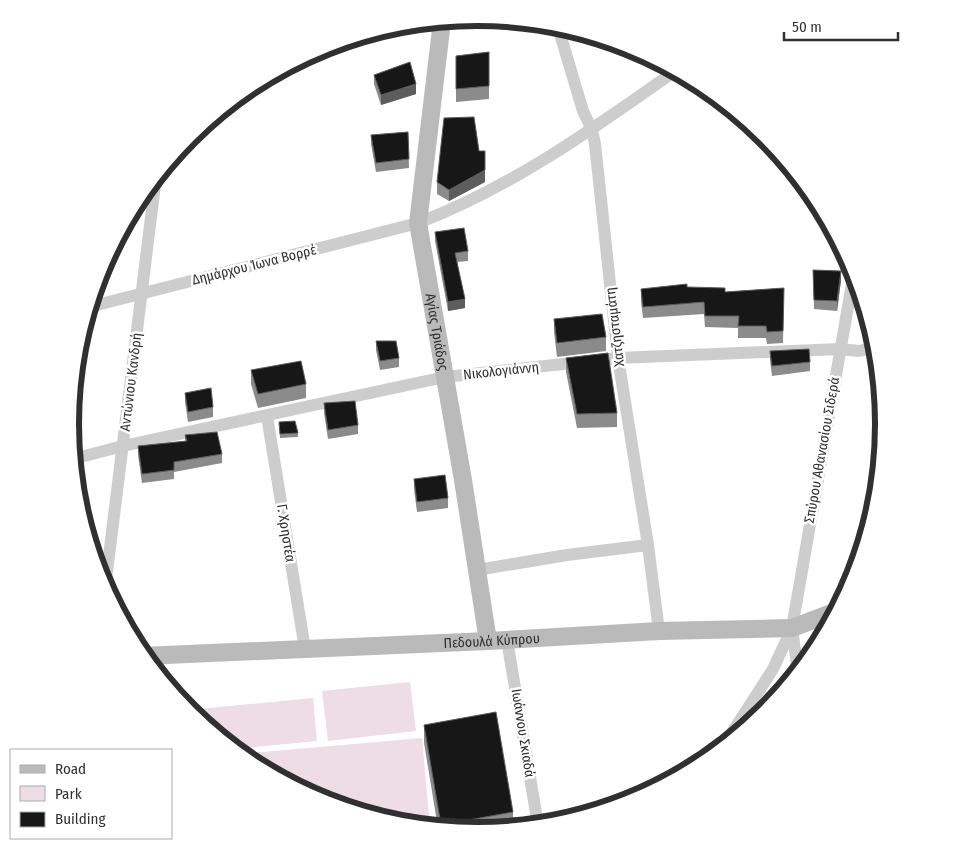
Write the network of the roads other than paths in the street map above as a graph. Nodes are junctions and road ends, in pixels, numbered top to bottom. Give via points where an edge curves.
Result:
1 (441, 28) edge
2 (560, 35) edge
3 (668, 76) edge
4 (592, 130) junction
5 (154, 191) edge
6 (418, 223) junction
7 (851, 288) edge
8 (142, 294) junction
9 (97, 305) edge
10 (840, 349) junction
11 (868, 349) edge
12 (618, 358) junction
13 (445, 377) junction
14 (267, 416) junction
15 (123, 446) junction
16 (80, 457) edge
17 (648, 546) junction
18 (477, 570) junction
19 (107, 572) edge
20 (827, 615) edge
21 (792, 628) junction
22 (659, 631) junction
23 (507, 640) junction
24 (488, 641) junction
25 (305, 649) junction
26 (153, 656) edge
27 (797, 662) edge
28 (736, 727) edge
29 (537, 818) edge

1 - 6 street, Αγίας Τριάδος
2 - 4 street, Χατζησταμάτη via 583,111
3 - 4 street, Δημάρχου Ίωνα Βορρέ
4 - 6 street, Δημάρχου Ίωνα Βορρέ via 531,168 453,209
4 - 12 street, Χατζησταμάτη
5 - 8 street, Αντώνιου Κανδρή
6 - 8 street, Δημάρχου Ίωνα Βορρέ
6 - 13 street, Αγίας Τριάδος
7 - 10 street, Σπύρου Αθανασίου Σιδερά
8 - 9 street, Δημάρχου Ίωνα Βορρέ
8 - 15 street, Αντώνιου Κανδρή
10 - 11 street, Νικολογιάννη
10 - 12 street, Νικολογιάννη
10 - 21 street, Σπύρου Αθανασίου Σιδερά
12 - 13 street, Νικολογιάννη
12 - 17 street, Χατζησταμάτη
13 - 14 street, Νικολογιάννη
13 - 18 street, Αγίας Τριάδος
14 - 15 street, Νικολογιάννη
14 - 25 street, Γ. Χρηστέα
15 - 16 street, Νικολογιάννη
15 - 19 street, Αντώνιου Κανδρή
17 - 18 street
17 - 22 street, Χατζησταμάτη
18 - 24 street, Αγίας Τριάδος
20 - 21 street, Πεδουλά Κύπρου
21 - 22 street, Πεδουλά Κύπρου
21 - 27 street
21 - 28 street via 773,669
22 - 23 street, Πεδουλά Κύπρου
23 - 24 street, Πεδουλά Κύπρου
23 - 29 street, Ιωάννου Σκιαδά
24 - 25 street, Πεδουλά Κύπρου
25 - 26 street, Πεδουλά Κύπρου

